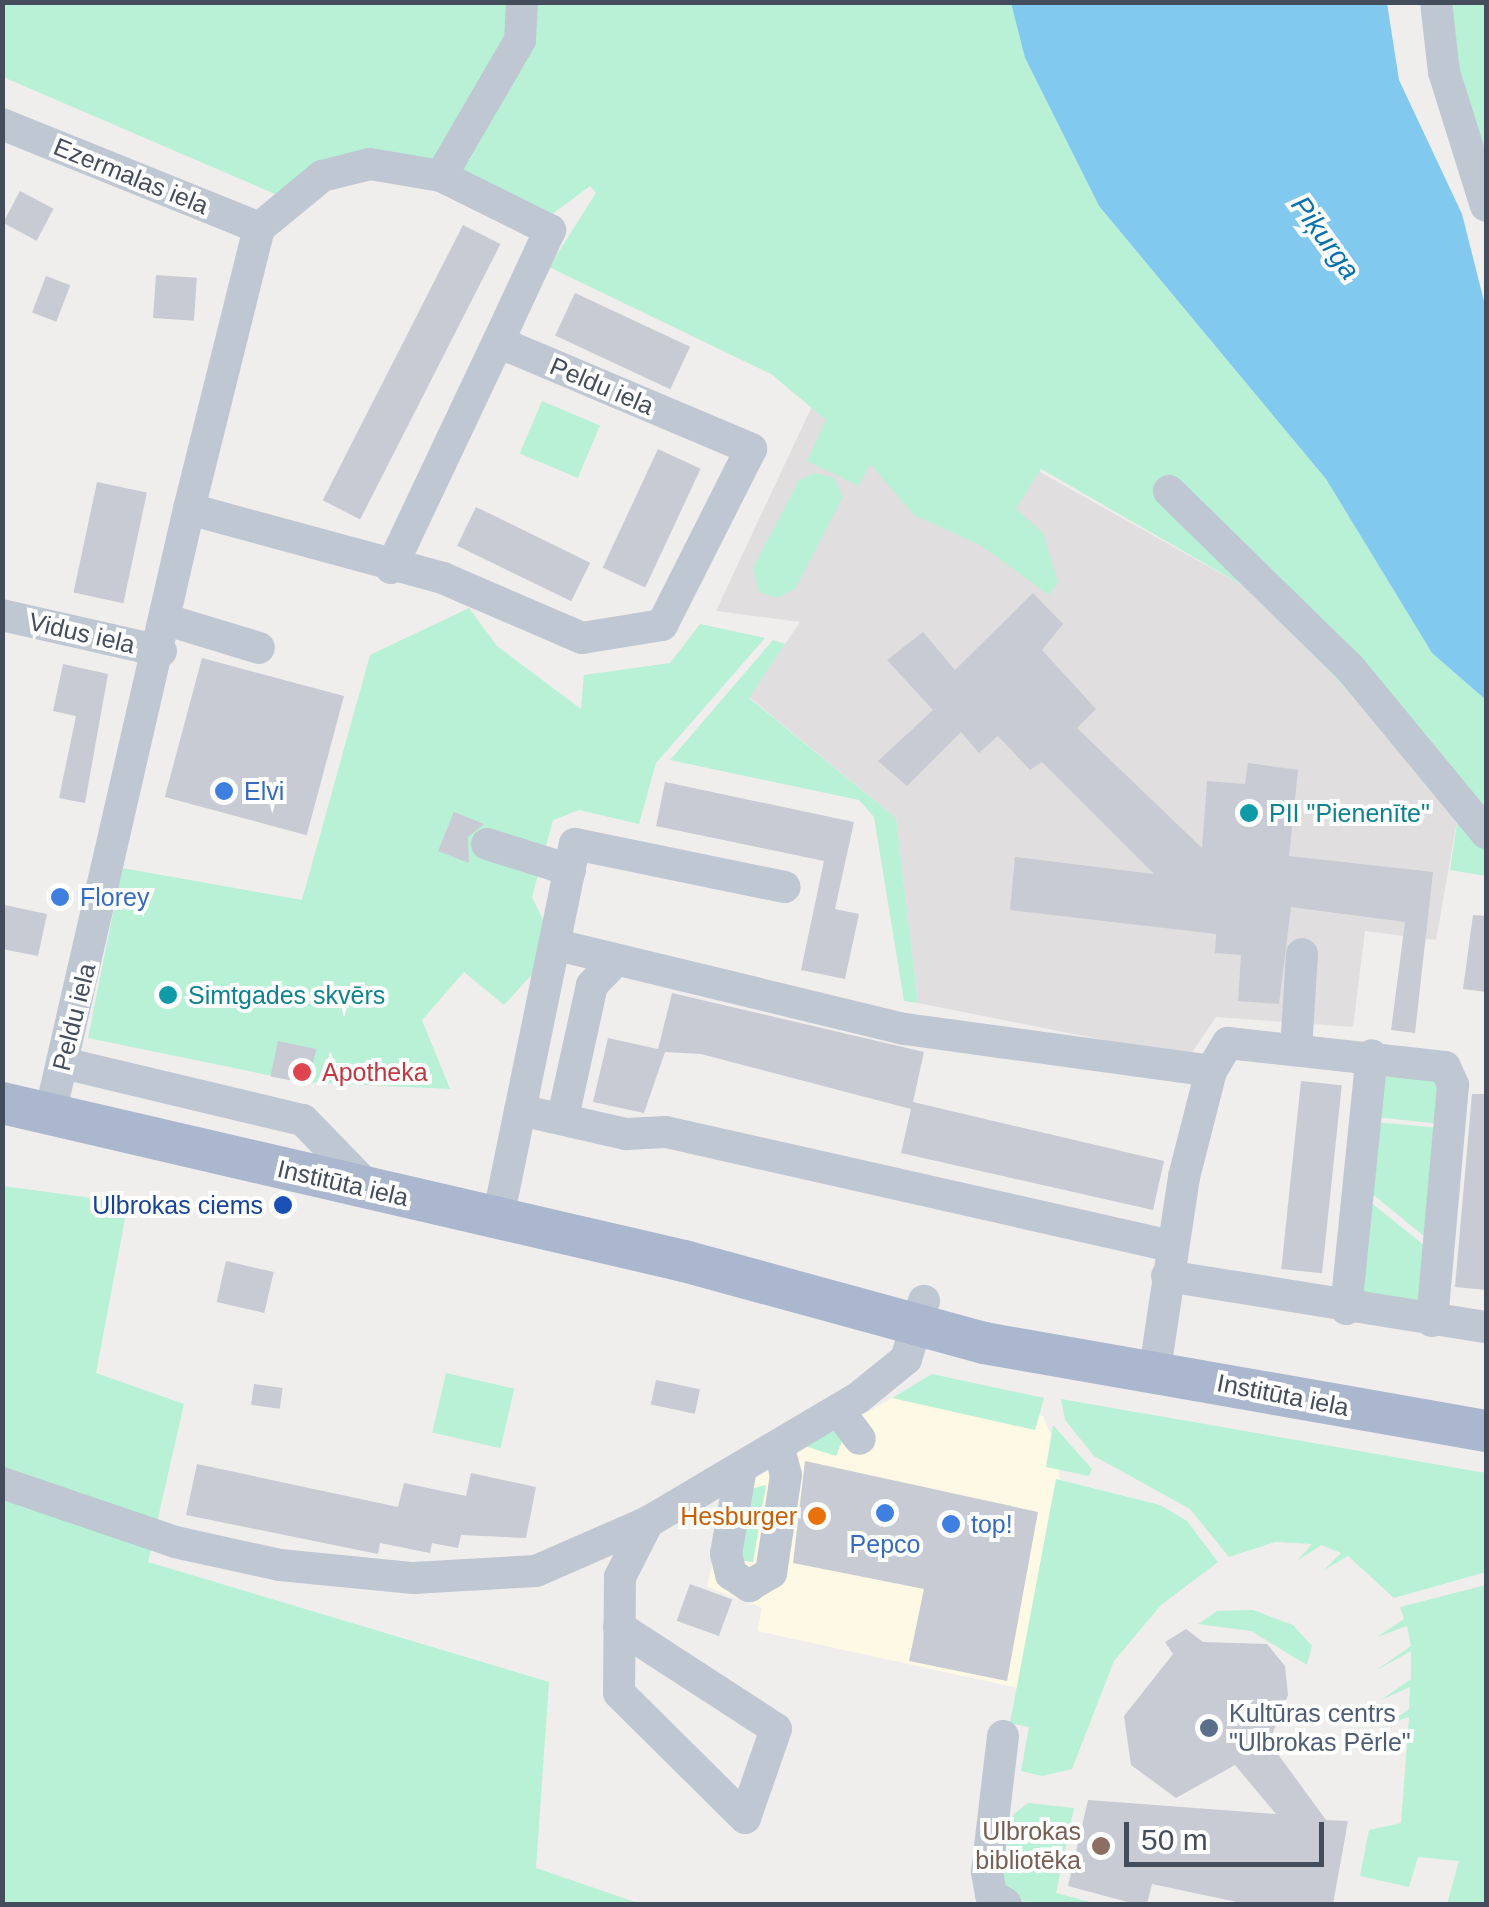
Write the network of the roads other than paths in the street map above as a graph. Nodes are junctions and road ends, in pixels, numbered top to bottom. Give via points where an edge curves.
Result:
1 (1436, 2) edge
2 (516, 4) edge
3 (2, 124) edge
4 (441, 176) junction
5 (1486, 206) edge
6 (259, 228) junction
7 (498, 342) junction
8 (1169, 491) dead end
9 (190, 509) junction
10 (391, 568) junction
11 (2, 614) edge
12 (164, 636) junction
13 (259, 648) dead end
14 (1486, 833) edge
15 (487, 844) dead end
16 (573, 857) junction
17 (786, 887) dead end
18 (557, 944) junction
19 (1302, 954) dead end
20 (615, 961) junction
21 (1296, 1049) junction
22 (1372, 1055) junction
23 (63, 1064) junction
24 (1212, 1071) junction
25 (2, 1103) edge
26 (520, 1110) junction
27 (50, 1114) junction
28 (563, 1117) junction
29 (371, 1190) junction
30 (498, 1218) junction
31 (1169, 1261) junction
32 (1346, 1309) junction
33 (921, 1314) junction
34 (1432, 1321) junction
35 (1486, 1327) edge
36 (1155, 1369) junction
37 (838, 1410) junction
38 (1486, 1430) edge
39 (860, 1439) dead end
40 (778, 1446) junction
41 (741, 1468) junction
42 (2, 1483) edge
43 (648, 1522) junction
44 (620, 1627) junction
45 (1003, 1736) dead end
46 (995, 1901) edge

1 - 5 street via 1444,72
2 - 4 street via 520,40
3 - 6 street, Ezermalas iela
4 - 6 street via 370,164 322,176
4 - 7 street via 550,230
6 - 9 street, Peldu iela
7 - 10 street
7 - 10 street, Peldu iela via 751,450 662,624 582,638 443,578
8 - 14 street via 1350,668
9 - 10 street, Peldu iela
9 - 12 street, Peldu iela
11 - 12 street, Vidus iela
12 - 13 street, Vidus iela
12 - 23 street, Peldu iela
15 - 16 street
16 - 17 street
16 - 18 street
18 - 20 street
18 - 26 street
19 - 21 street
20 - 24 street via 905,1029
20 - 28 street via 592,984
21 - 22 street
21 - 24 street via 1228,1043
22 - 32 street
22 - 34 street via 1445,1067 1453,1085
23 - 27 street, Peldu iela
23 - 29 street via 303,1120
24 - 31 street
25 - 27 main road, Institūta iela
26 - 28 street
26 - 30 street
27 - 29 main road, Institūta iela
28 - 31 street
29 - 30 main road, Institūta iela
30 - 33 main road, Institūta iela
31 - 32 street
31 - 36 street
32 - 34 street
33 - 36 main road, Institūta iela via 988,1315 1081,1354
33 - 37 street via 906,1359
34 - 35 street
36 - 38 main road, Institūta iela
37 - 39 street
37 - 40 street
40 - 41 street
40 - 41 street via 786,1475 771,1573 749,1586 731,1574 726,1554
41 - 43 street
42 - 43 street via 116,1511 280,1565 413,1578 536,1571
43 - 44 street via 620,1577
44 - 44 street via 776,1729 745,1818 619,1693
45 - 46 street

